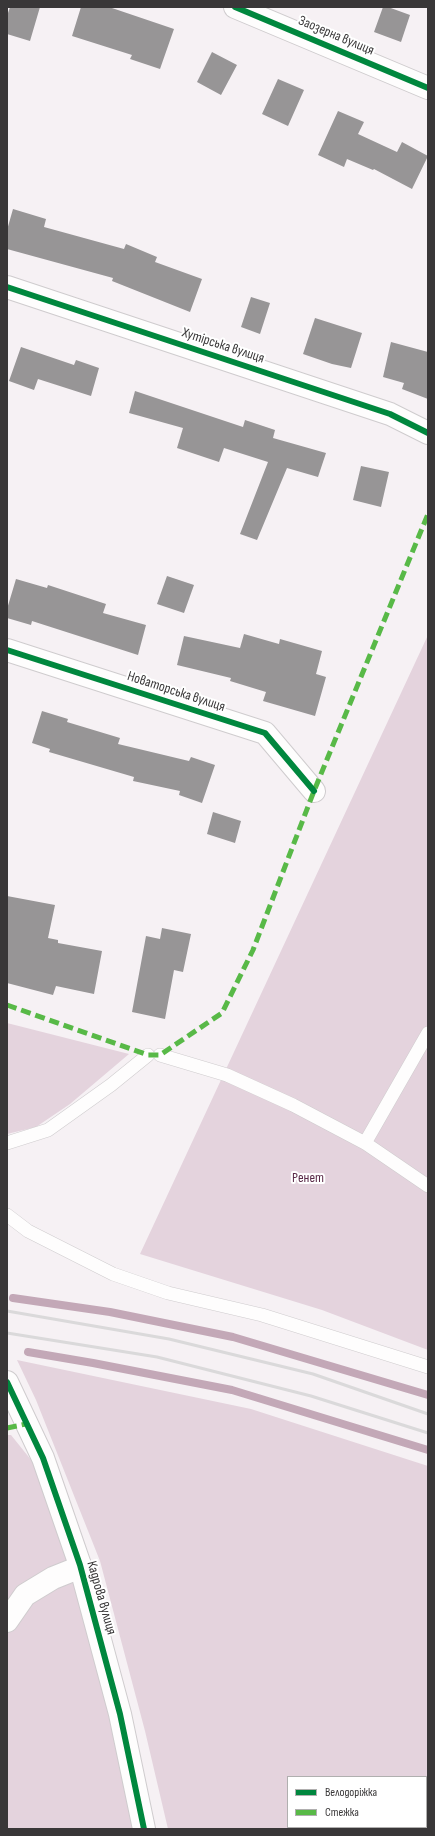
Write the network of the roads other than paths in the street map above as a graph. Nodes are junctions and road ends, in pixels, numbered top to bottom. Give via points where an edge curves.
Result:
1 (235, 7) edge
2 (428, 88) edge
3 (7, 287) edge
4 (428, 433) edge
5 (7, 650) edge
6 (314, 791) dead end
7 (428, 1033) edge
8 (7, 1143) edge
9 (365, 1143) junction
10 (428, 1186) edge
11 (7, 1215) edge
12 (428, 1367) edge
13 (7, 1382) edge
14 (80, 1565) junction
15 (7, 1621) edge
16 (144, 1829) edge

1 - 2 street, Заозерна вулиця
3 - 4 street, Хутірська вулиця via 390,414
5 - 6 street, Новаторська вулиця via 265,733
7 - 9 lane
8 - 9 lane via 48,1130 154,1055 227,1075 293,1105
9 - 10 lane
11 - 12 lane via 28,1231 120,1276 168,1293 262,1315
13 - 14 street, Кадрова вулиця via 43,1458
14 - 15 street via 25,1595
14 - 16 street, Кадрова вулиця via 120,1714

